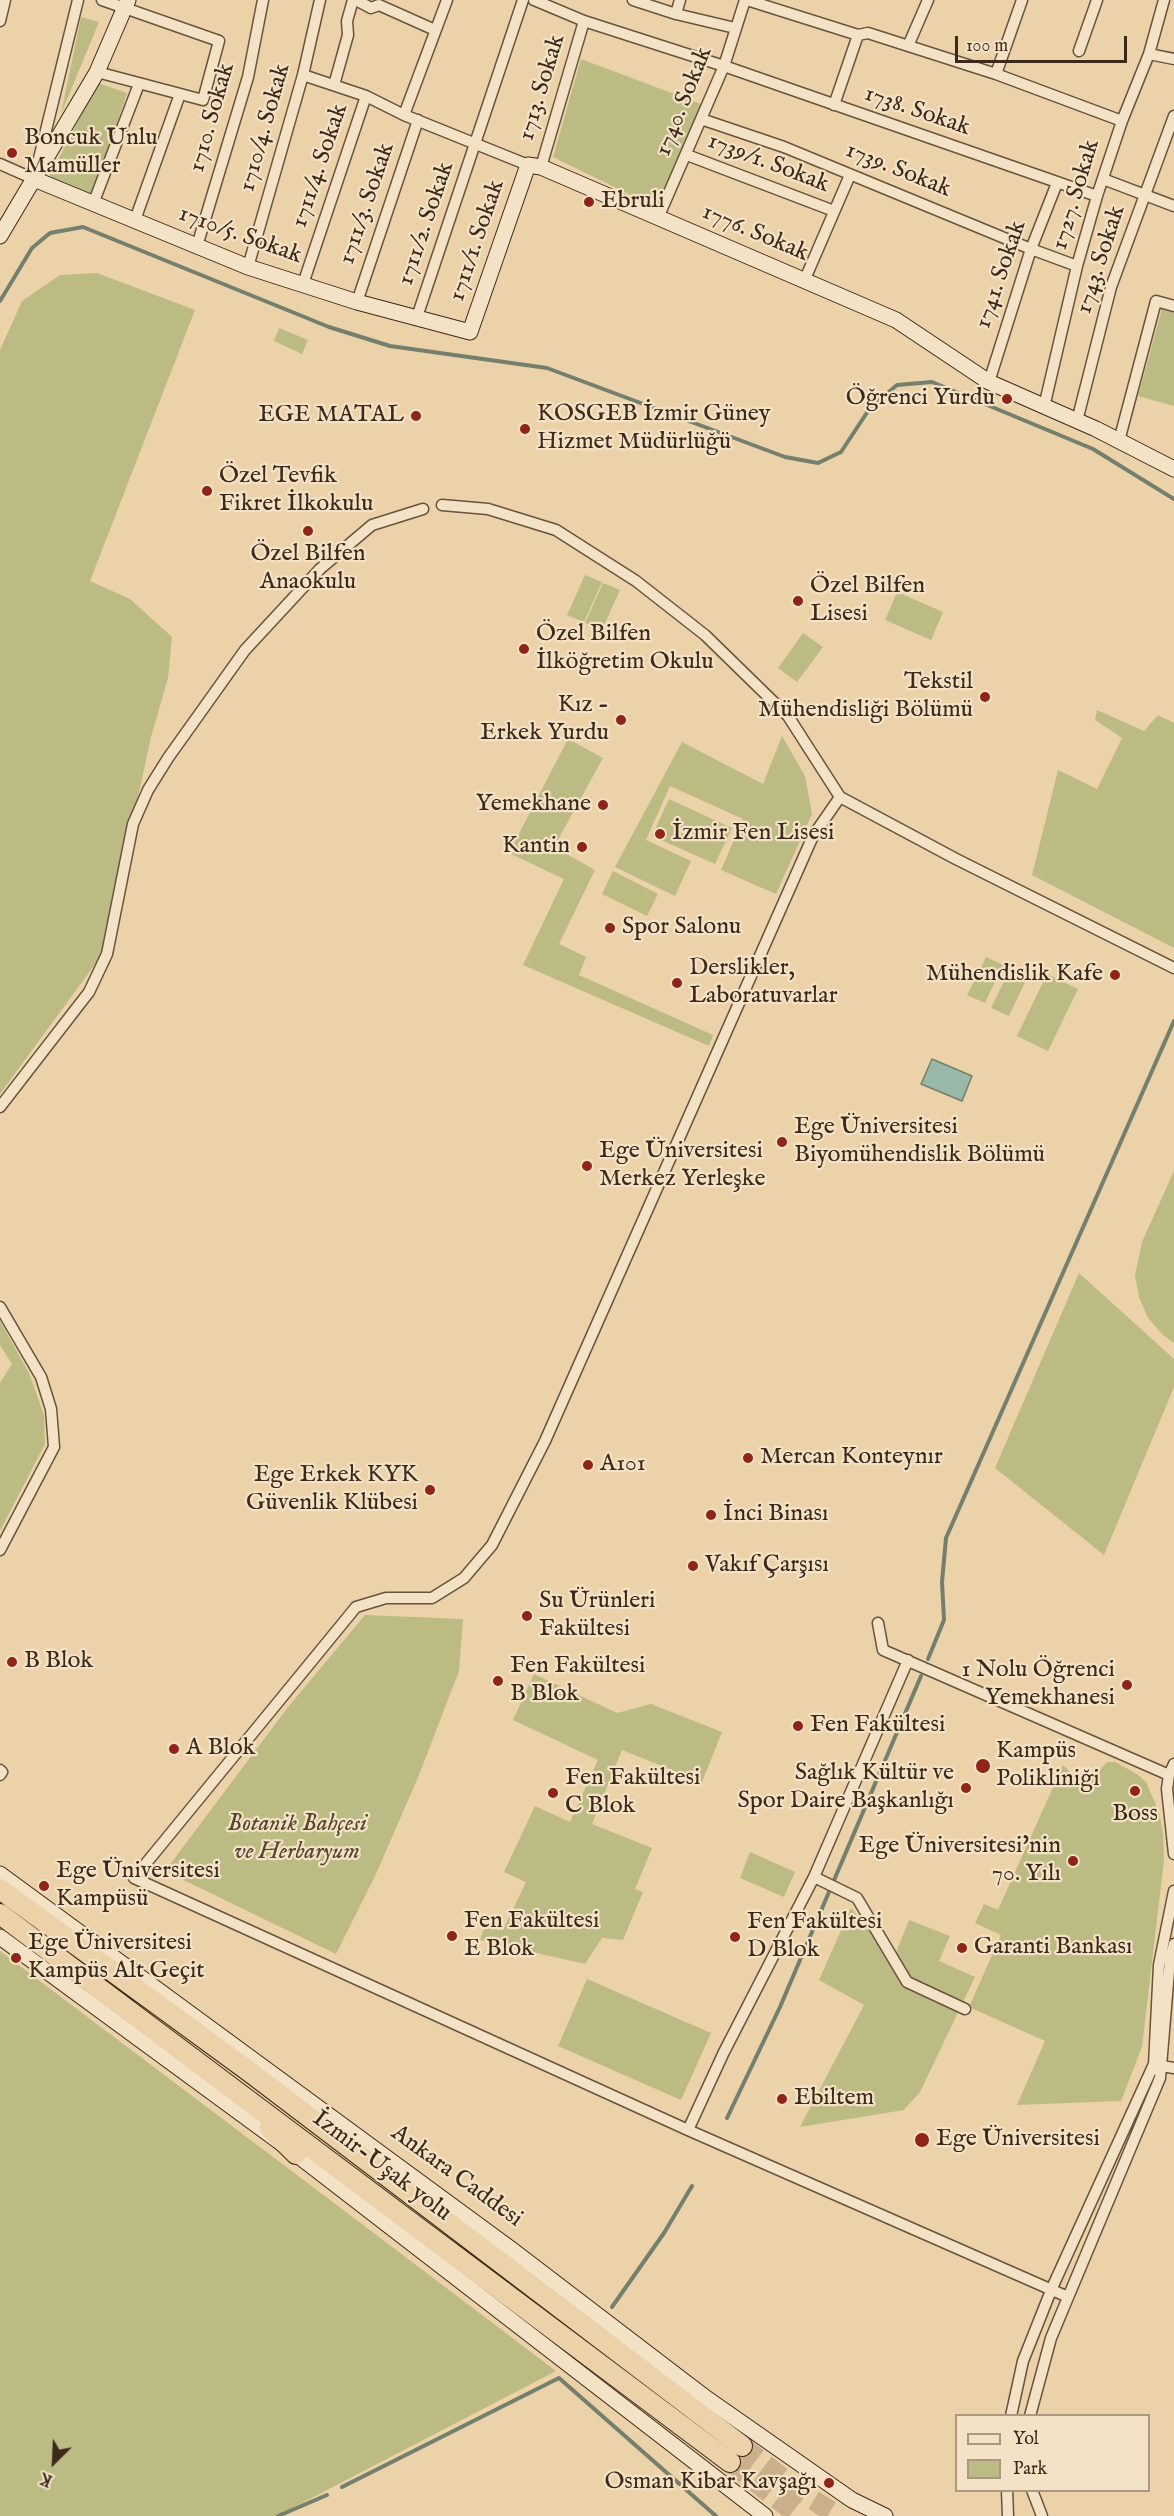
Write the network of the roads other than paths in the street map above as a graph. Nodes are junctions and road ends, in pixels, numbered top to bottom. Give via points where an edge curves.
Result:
1 (5, 0) edge
2 (78, 0) edge
3 (102, 0) edge
4 (263, 0) edge
5 (320, 0) edge
6 (355, 0) edge
7 (447, 0) edge
8 (523, 0) edge
9 (534, 0) edge
10 (633, 0) edge
11 (680, 0) edge
12 (746, 0) edge
13 (928, 0) edge
14 (1022, 0) edge
15 (1097, 0) edge
16 (1164, 0) edge
17 (126, 4) edge
18 (676, 14) junction
19 (0, 21) edge
20 (585, 21) junction
21 (735, 28) junction
22 (435, 30) junction
23 (858, 35) junction
24 (908, 46) junction
25 (1079, 51) dead end
26 (1149, 54) junction
27 (1174, 59) edge
28 (724, 66) junction
29 (97, 72) junction
30 (996, 74) junction
31 (303, 75) junction
32 (139, 84) junction
33 (334, 85) junction
34 (180, 94) junction
35 (366, 96) junction
36 (834, 105) junction
37 (404, 115) junction
38 (1174, 116) edge
39 (701, 119) junction
40 (418, 120) junction
41 (1122, 121) junction
42 (476, 143) junction
43 (687, 155) junction
44 (0, 164) edge
45 (535, 166) junction
46 (850, 175) junction
47 (34, 178) junction
48 (1103, 179) junction
49 (1057, 183) junction
50 (1146, 195) junction
51 (1097, 196) junction
52 (93, 204) junction
53 (1174, 206) edge
54 (834, 211) junction
55 (658, 218) junction
56 (135, 220) junction
57 (0, 236) edge
58 (197, 246) junction
59 (1031, 249) junction
60 (1077, 266) junction
61 (248, 267) junction
62 (805, 279) junction
63 (303, 284) junction
64 (357, 302) junction
65 (1174, 306) edge
66 (417, 317) junction
67 (470, 332) joint
68 (989, 382) junction
69 (1044, 407) junction
70 (1077, 421) junction
71 (1119, 441) junction
72 (1174, 469) edge
73 (442, 505) dead end
74 (423, 509) dead end
75 (840, 797) junction
76 (1174, 968) edge
77 (0, 1107) edge
78 (0, 1307) edge
79 (0, 1550) edge
80 (878, 1623) dead end
81 (908, 1660) junction
82 (0, 1770) edge
83 (1171, 1774) edge
84 (0, 1775) edge
85 (1174, 1854) edge
86 (0, 1874) edge
87 (814, 1877) junction
88 (0, 1889) edge
89 (1174, 1891) edge
90 (0, 1914) edge
91 (0, 1937) edge
92 (1174, 1944) edge
93 (965, 2009) dead end
94 (1158, 2065) junction
95 (1174, 2068) edge
96 (250, 2072) junction
97 (222, 2080) junction
98 (308, 2100) junction
99 (688, 2130) junction
100 (296, 2154) junction
101 (1052, 2288) junction
102 (1068, 2297) junction
103 (1011, 2414) edge
104 (1030, 2414) edge
105 (742, 2446) tunnel mouth
106 (730, 2462) tunnel mouth
107 (1007, 2492) edge
108 (1033, 2492) edge
109 (765, 2516) edge
110 (885, 2516) edge
111 (1008, 2516) edge
112 (1042, 2516) edge

1 - 19 street
2 - 47 street
3 - 17 street
4 - 58 street, 1710. Sokak via 248,77
5 - 31 street, 1710/4. Sokak
6 - 22 street via 370,8 380,5
6 - 33 street
7 - 22 street
8 - 42 street, 1711/2. Sokak
9 - 20 street, 1738. Sokak
10 - 18 street
11 - 18 street
12 - 21 street, 1740. Sokak
12 - 23 street
13 - 24 street
14 - 30 street
15 - 25 street
16 - 26 street, 1727. Sokak
17 - 29 main road
17 - 34 street via 219,41 203,100
18 - 21 street
20 - 28 street, 1738. Sokak
20 - 45 street, 1713. Sokak
21 - 28 street, 1740. Sokak
22 - 37 street
23 - 24 street via 868,33
23 - 36 street
24 - 30 street
26 - 27 street
26 - 41 street, 1727. Sokak
28 - 36 street, 1738. Sokak
28 - 39 street, 1740. Sokak
29 - 32 street
29 - 47 main road
30 - 41 street
31 - 33 street, 1776. Sokak
31 - 61 street, 1710/4. Sokak
32 - 34 street
32 - 52 street
33 - 35 street, 1776. Sokak
34 - 56 street
35 - 37 street, 1776. Sokak
35 - 63 street, 1711/4. Sokak
36 - 49 street, 1738. Sokak
37 - 40 street, 1776. Sokak
38 - 50 street, 1743. Sokak
39 - 43 street, 1740. Sokak
39 - 46 street, 1739. Sokak
40 - 42 street, 1776. Sokak
40 - 64 street, 1711/3. Sokak
41 - 48 street, 1727. Sokak
42 - 45 street, 1776. Sokak
42 - 66 street, 1711/2. Sokak
43 - 54 street, 1739/1. Sokak
43 - 55 street, 1740. Sokak
44 - 47 street, 1710/5. Sokak
45 - 55 main road, 1776. Sokak
45 - 67 main road, 1711/1. Sokak
46 - 54 street
46 - 59 street, 1739. Sokak
47 - 52 main road, 1710/5. Sokak
47 - 57 main road
48 - 50 street
48 - 51 street, 1727. Sokak
49 - 51 street, 1738. Sokak
49 - 59 street, 1741. Sokak
50 - 53 street
50 - 70 street, 1743. Sokak via 1111,287
51 - 60 street, 1727. Sokak
52 - 56 main road, 1710/5. Sokak
54 - 62 street
55 - 62 main road, 1776. Sokak
56 - 58 main road, 1710/5. Sokak
58 - 61 main road, 1710/5. Sokak
59 - 60 street, 1739. Sokak
59 - 68 street, 1741. Sokak
60 - 69 street, 1727. Sokak
61 - 63 main road, 1710/5. Sokak
62 - 68 main road, 1776. Sokak via 896,320
63 - 64 main road, 1710/5. Sokak
64 - 66 main road, 1710/5. Sokak
65 - 71 street via 1156,301
66 - 67 main road, 1710/5. Sokak
68 - 69 main road, 1776. Sokak
69 - 70 main road, 1776. Sokak
70 - 71 main road, 1776. Sokak
71 - 72 main road, 1776. Sokak
73 - 75 street via 488,509 556,530 636,581 705,634 788,716
74 - 77 street via 372,525 320,569 245,650 168,758 133,824 107,954 94,982
75 - 76 street
75 - 99 street via 813,836 545,1441 492,1545 464,1578 432,1598 386,1598 356,1607 134,1878
78 - 79 street via 41,1377 51,1408 54,1447
80 - 81 street via 883,1650
81 - 83 street
81 - 87 street
82 - 84 street
83 - 85 street via 1168,1805
86 - 98 main road, Ankara Caddesi
87 - 93 street via 857,1898 907,1982
87 - 99 street
88 - 96 highway, Ankara Caddesi
89 - 94 street via 1159,1965
90 - 97 highway, İzmir-Uşak yolu
91 - 100 main road
92 - 94 street
94 - 95 street
94 - 101 street
94 - 102 street via 1160,2078
96 - 98 highway
96 - 105 highway, Ankara Caddesi
97 - 100 highway
97 - 106 highway, İzmir-Uşak yolu
98 - 110 main road, Ankara Caddesi via 706,2398 852,2500
99 - 101 street
100 - 109 main road
101 - 102 street
101 - 103 street via 1023,2361
102 - 104 street via 1051,2338
107 - 111 street
108 - 112 street

